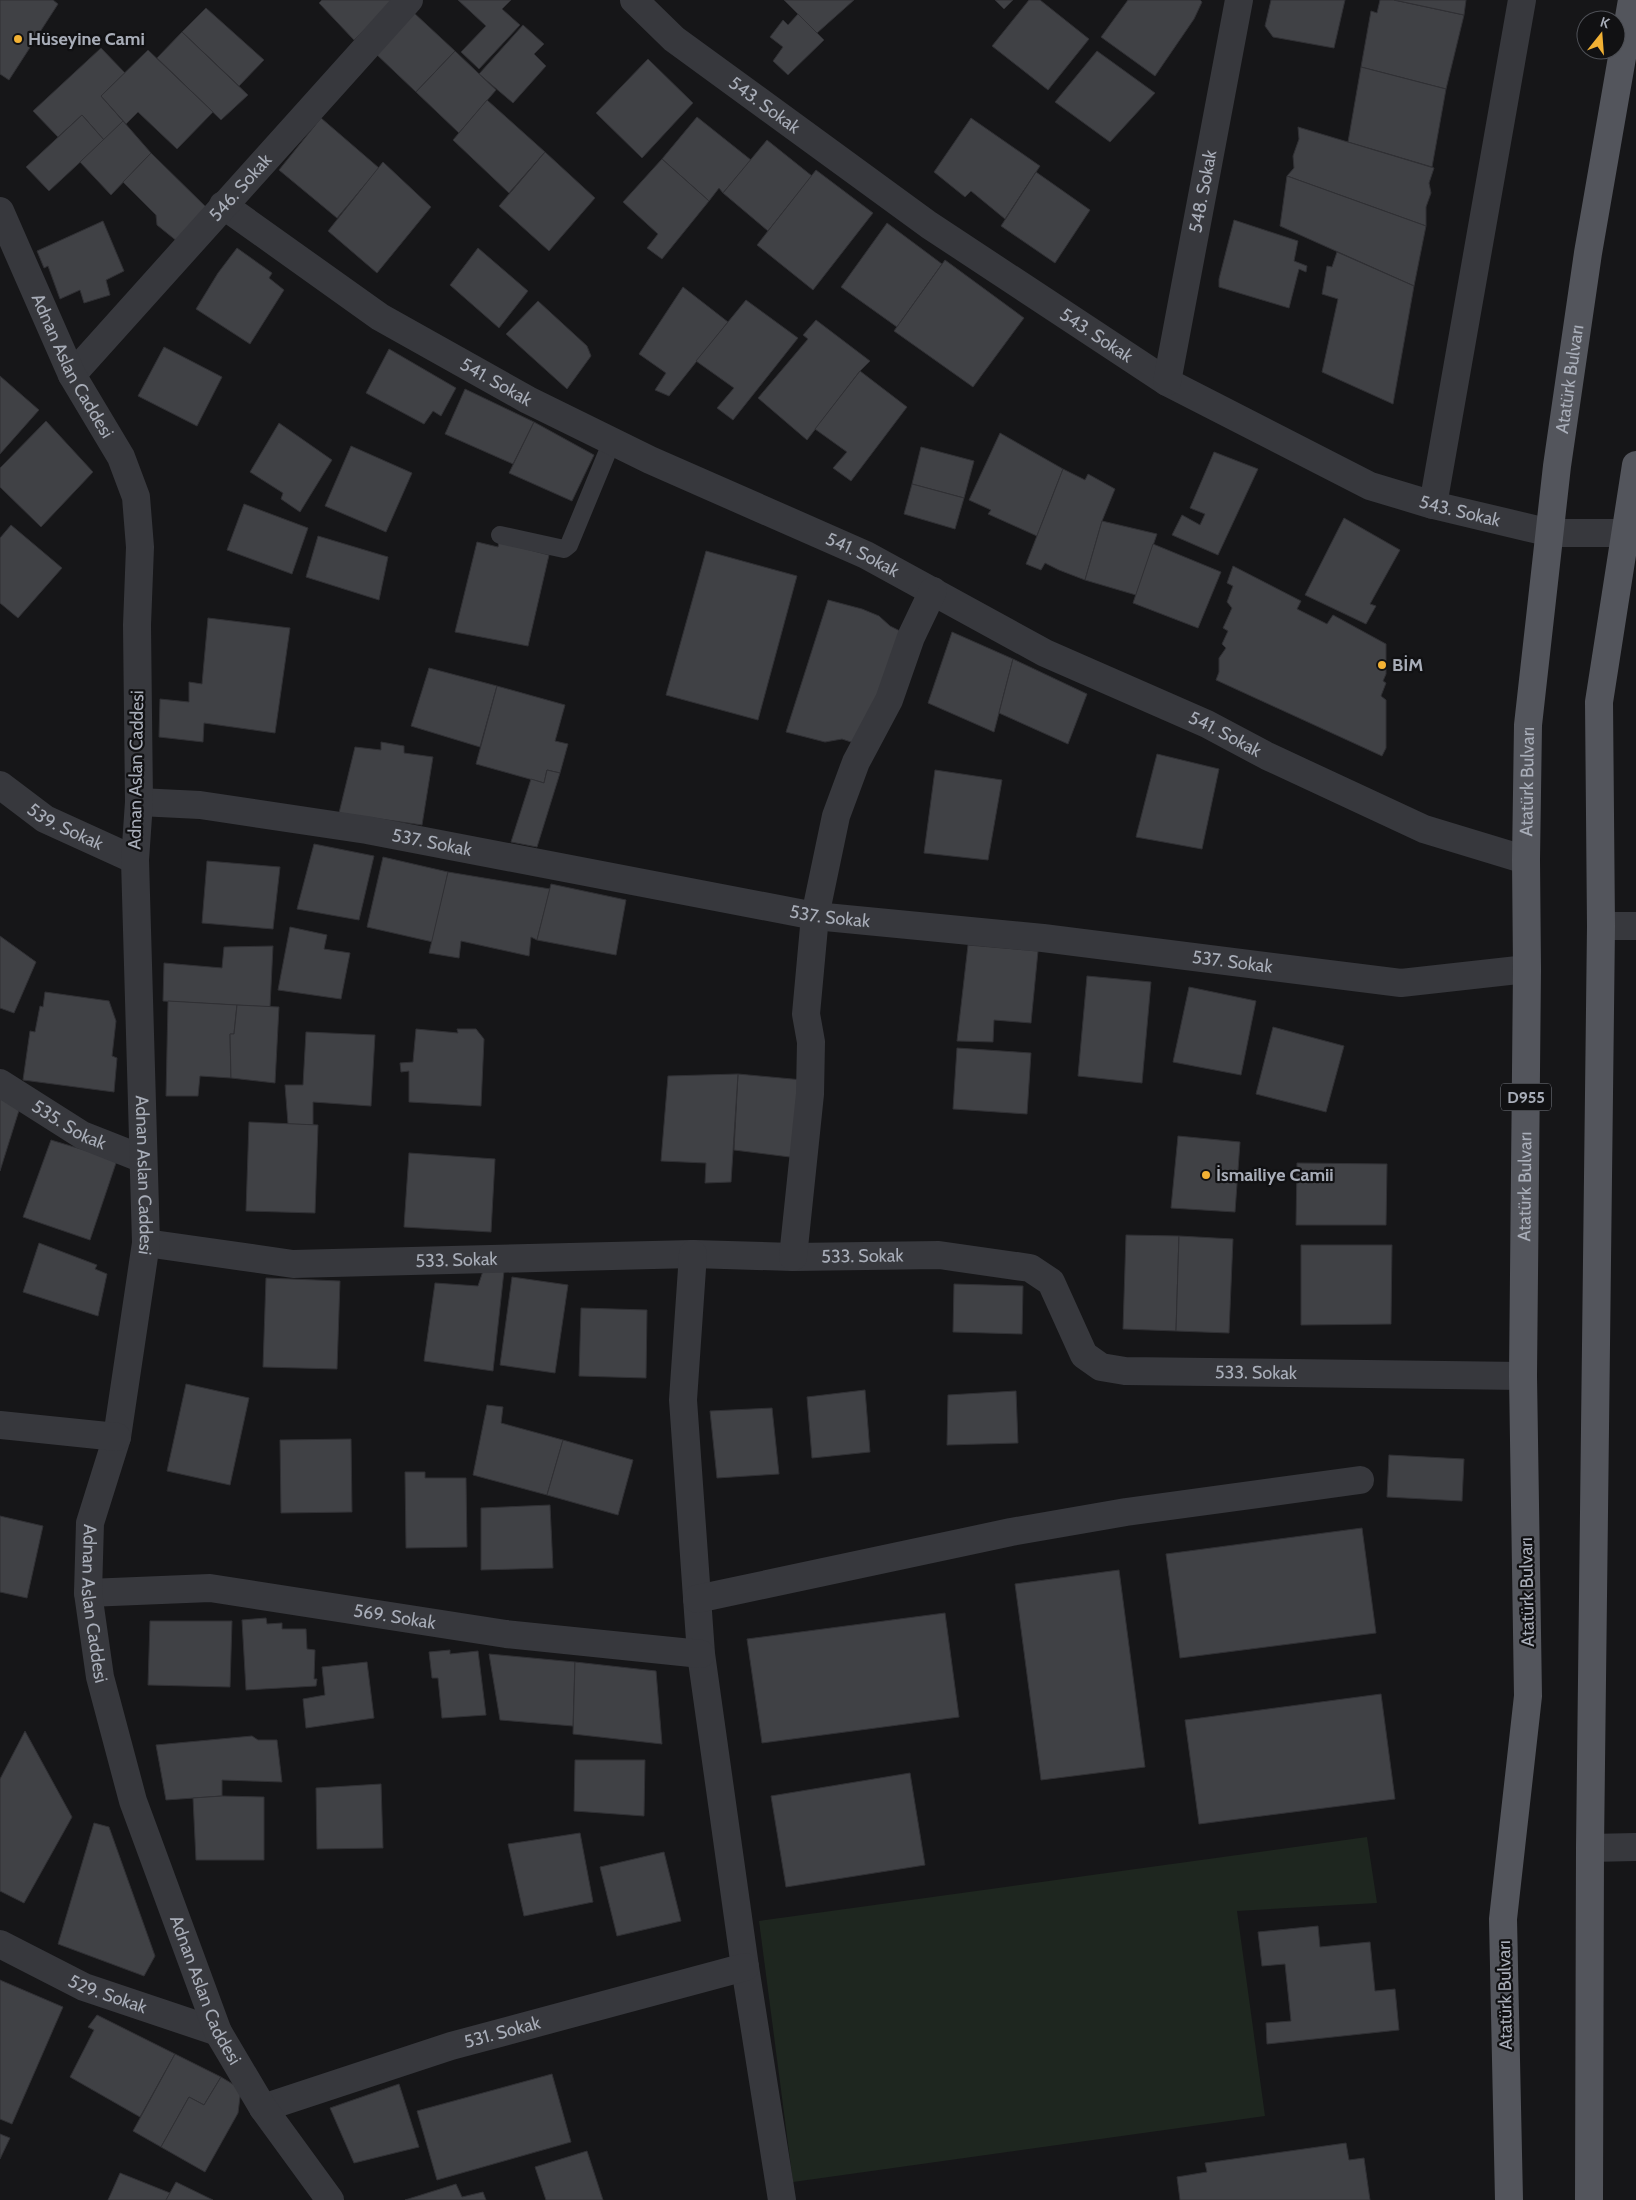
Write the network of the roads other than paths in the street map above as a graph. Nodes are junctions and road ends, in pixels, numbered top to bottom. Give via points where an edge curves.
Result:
1 (409, 0) edge
2 (634, 0) edge
3 (1239, 0) edge
4 (1522, 0) edge
5 (1632, 0) edge
6 (223, 205) junction
7 (0, 211) edge
8 (72, 375) junction
9 (1167, 382) junction
10 (612, 441) junction
11 (1636, 465) edge
12 (1433, 505) junction
13 (1551, 533) junction
14 (1630, 533) edge
15 (500, 535) dead end
16 (933, 591) junction
17 (0, 785) edge
18 (139, 802) junction
19 (135, 860) junction
20 (1526, 860) junction
21 (815, 916) junction
22 (1600, 926) junction
23 (1636, 926) edge
24 (1528, 969) junction
25 (0, 1083) edge
26 (143, 1159) junction
27 (146, 1243) junction
28 (693, 1254) junction
29 (792, 1257) junction
30 (1523, 1376) junction
31 (0, 1425) edge
32 (117, 1437) junction
33 (1360, 1480) dead end
34 (88, 1593) junction
35 (697, 1599) junction
36 (701, 1654) junction
37 (1636, 1847) edge
38 (1590, 1848) junction
39 (0, 1944) edge
40 (745, 1967) junction
41 (218, 2032) junction
42 (263, 2108) junction
43 (330, 2200) edge
44 (782, 2200) edge
45 (1509, 2200) edge
46 (1590, 2200) edge

1 - 6 street, 546. Sokak
2 - 9 street, 543. Sokak via 674,39 930,225
3 - 9 street, 548. Sokak
4 - 12 street
5 - 13 main road, Atatürk Bulvarı / D955 via 1587,263 1557,466
6 - 8 street, 546. Sokak
6 - 10 street, 541. Sokak via 380,318 528,400
7 - 8 street, Adnan Aslan Caddesi
8 - 18 street, Adnan Aslan Caddesi via 121,458 136,497 140,547 137,624
9 - 12 street, 543. Sokak via 1370,486
10 - 15 lane via 569,545 564,550
10 - 16 street, 541. Sokak via 866,555
11 - 14 main road
12 - 13 street, 543. Sokak
13 - 14 street, 543. Sokak
13 - 20 main road, Atatürk Bulvarı / D955 via 1528,725
14 - 22 main road via 1598,702
16 - 20 street, 541. Sokak via 1045,653 1207,724 1267,756 1424,829
16 - 21 street via 911,637 889,700 856,762 836,816
17 - 19 street, 539. Sokak via 45,819
18 - 19 street, Adnan Aslan Caddesi
18 - 21 street, 537. Sokak via 200,805 367,830
19 - 26 street, Adnan Aslan Caddesi
20 - 24 main road, Atatürk Bulvarı / D955
21 - 24 street, 537. Sokak via 1043,938 1401,982
21 - 29 street via 806,1014 811,1042 810,1094
22 - 23 street
22 - 38 main road
24 - 30 main road, Atatürk Bulvarı / D955
25 - 26 street, 535. Sokak via 82,1135
26 - 27 street, Adnan Aslan Caddesi
27 - 28 street, 533. Sokak via 293,1264
27 - 32 street, Adnan Aslan Caddesi
28 - 29 street, 533. Sokak
28 - 35 street via 682,1400
29 - 30 street, 533. Sokak via 939,1255 1030,1268 1051,1282 1084,1355 1101,1367 1125,1371
30 - 45 main road, Atatürk Bulvarı / D955 via 1528,1696 1503,1919
31 - 32 street
32 - 34 street, Adnan Aslan Caddesi via 90,1523
33 - 35 street via 1126,1512 1020,1531
34 - 36 street, 569. Sokak via 210,1588 506,1634
34 - 41 street, Adnan Aslan Caddesi via 100,1677 133,1801
35 - 36 street
36 - 40 street
37 - 38 street
38 - 46 main road
39 - 41 street, 529. Sokak via 84,1986
40 - 42 street, 531. Sokak via 451,2046
40 - 44 street
41 - 42 street, Adnan Aslan Caddesi
42 - 43 street, Adnan Aslan Caddesi

